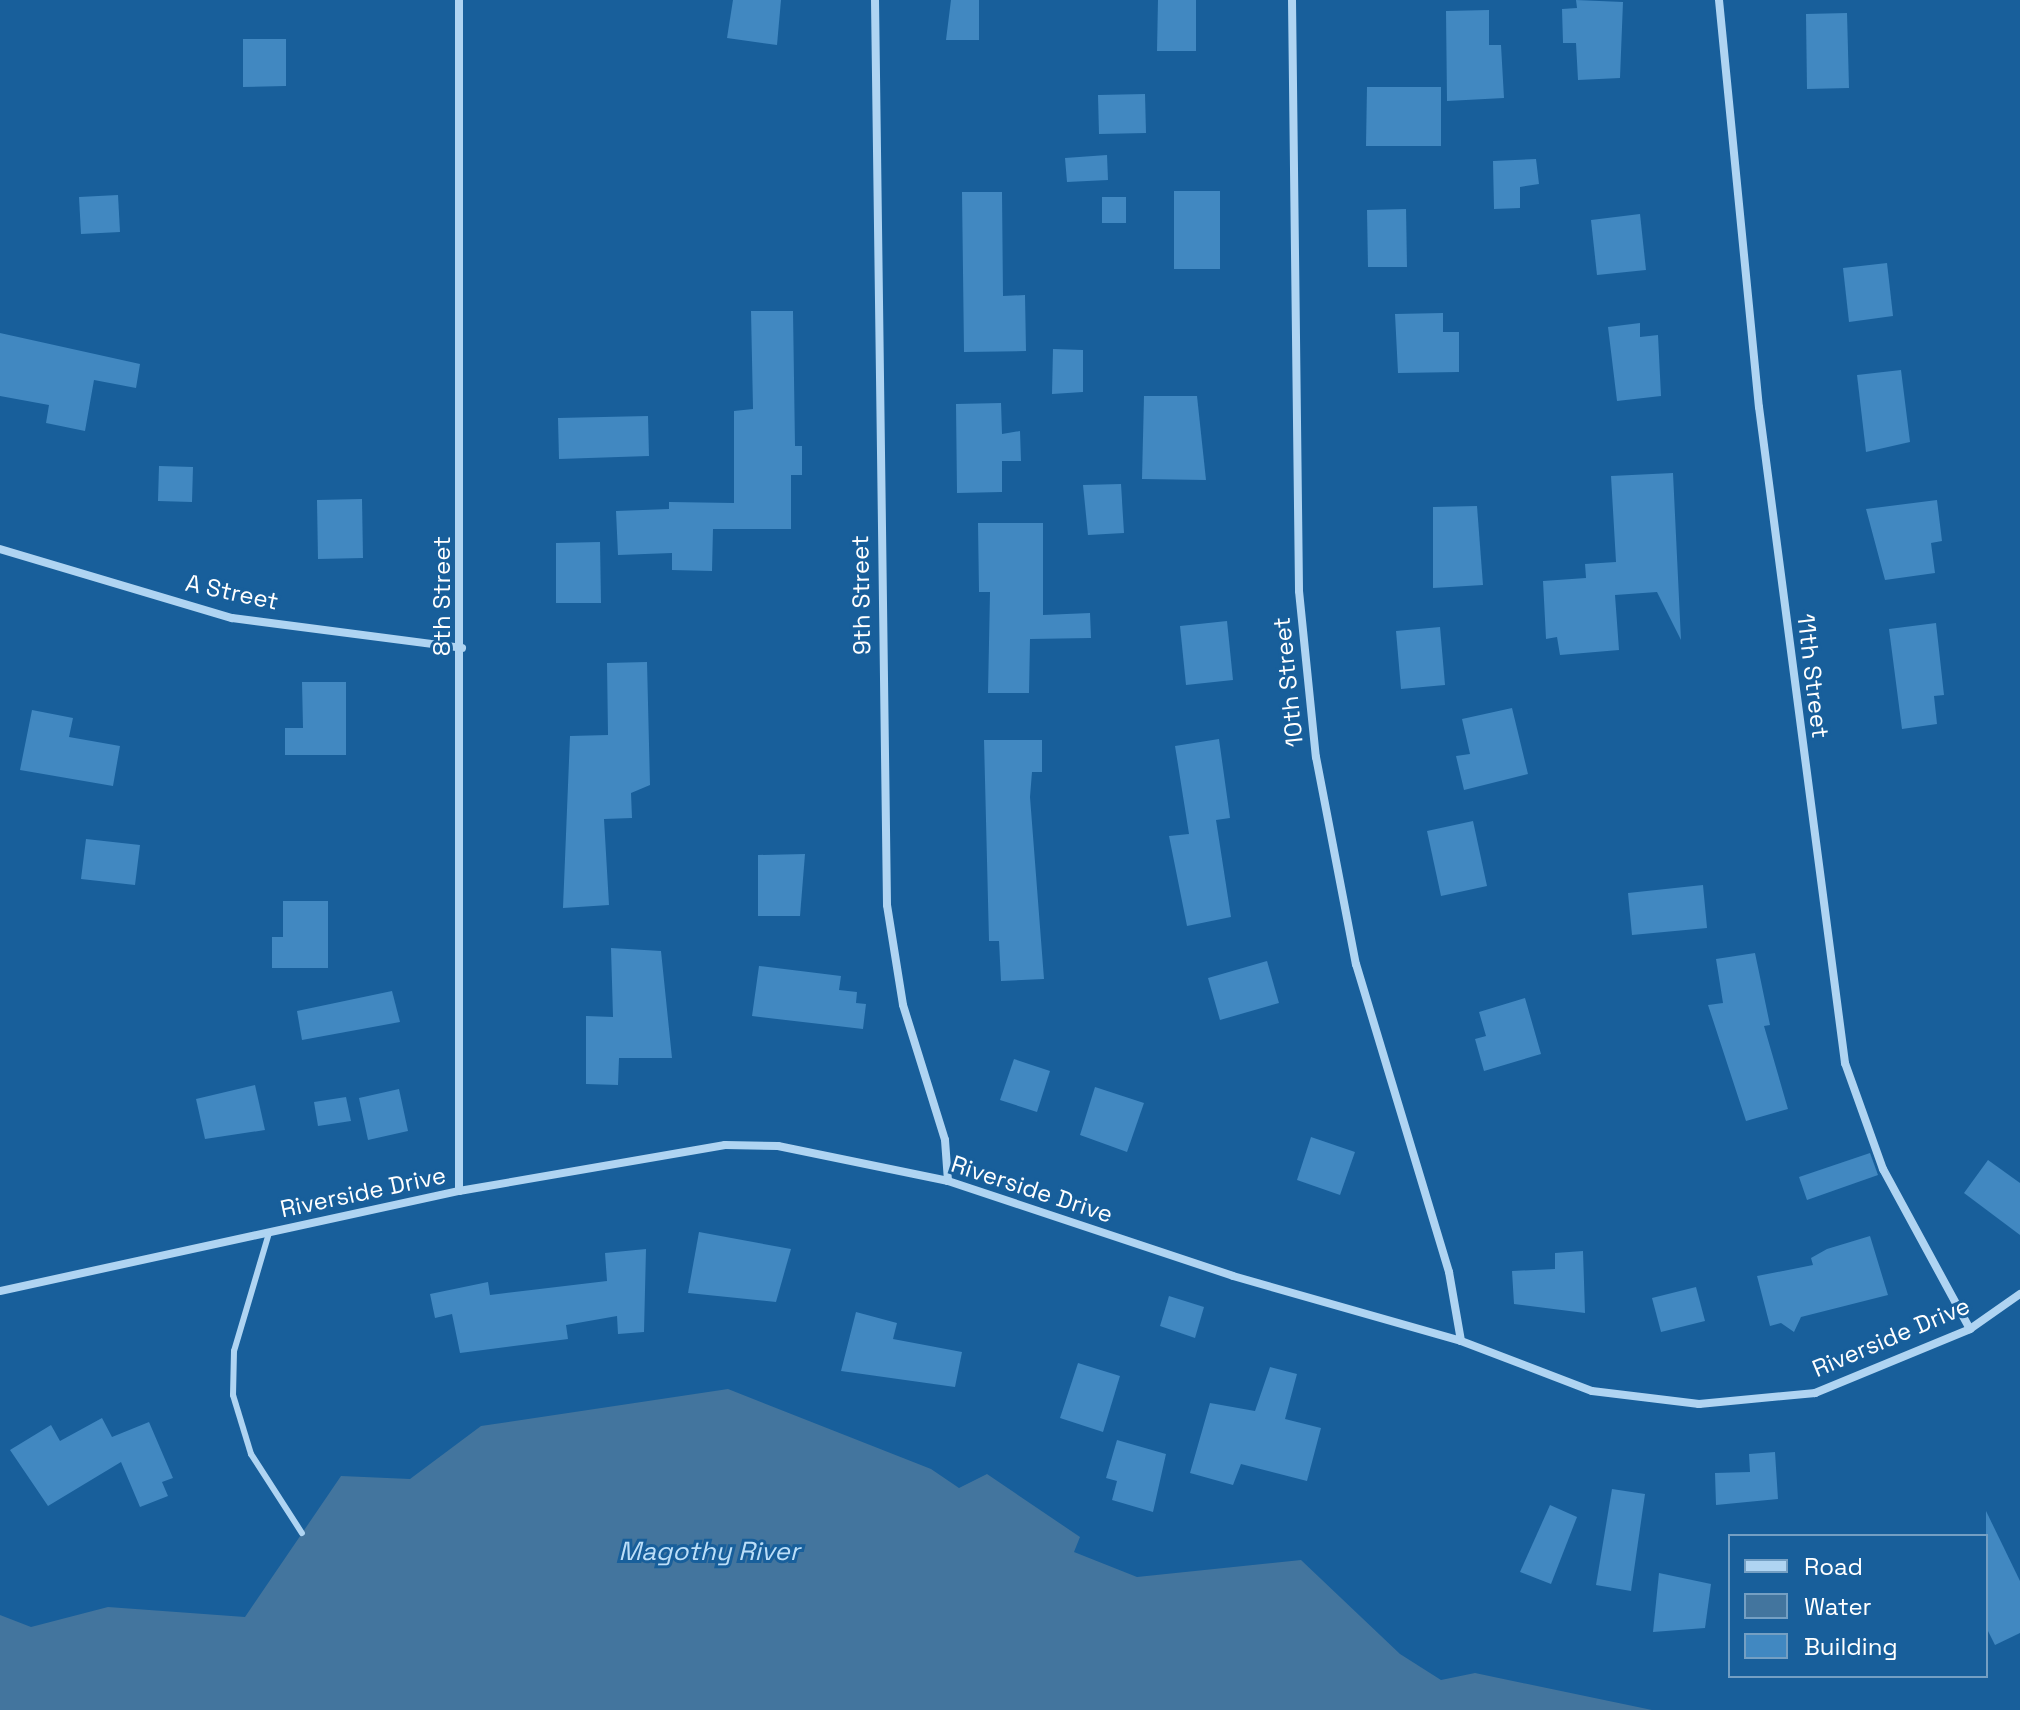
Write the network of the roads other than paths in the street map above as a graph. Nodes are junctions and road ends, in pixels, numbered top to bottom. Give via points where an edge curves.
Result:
1 (459, 0) edge
2 (875, 0) edge
3 (1292, 0) edge
4 (1719, 0) edge
5 (0, 549) edge
6 (462, 648) junction
7 (948, 1181) junction
8 (459, 1191) junction
9 (269, 1233) junction
10 (0, 1291) edge
11 (2020, 1294) edge
12 (1970, 1329) junction
13 (1461, 1341) junction
14 (302, 1533) dead end

1 - 6 street, 8th Street
2 - 7 street, 9th Street via 887,905 903,1005 945,1140
3 - 13 street, 10th Street via 1299,591 1316,757 1356,964 1449,1272
4 - 12 street, 11th Street via 1759,407 1845,1063 1883,1169
5 - 6 street, A Street via 232,618
6 - 8 street, 8th Street
7 - 8 street, Riverside Drive via 778,1146 725,1145
7 - 13 street, Riverside Drive via 1233,1276
8 - 9 street, Riverside Drive
9 - 10 street, Riverside Drive
9 - 14 lane via 234,1351 233,1395 251,1454
11 - 12 street, Riverside Drive
12 - 13 street, Riverside Drive via 1815,1393 1699,1404 1592,1391

